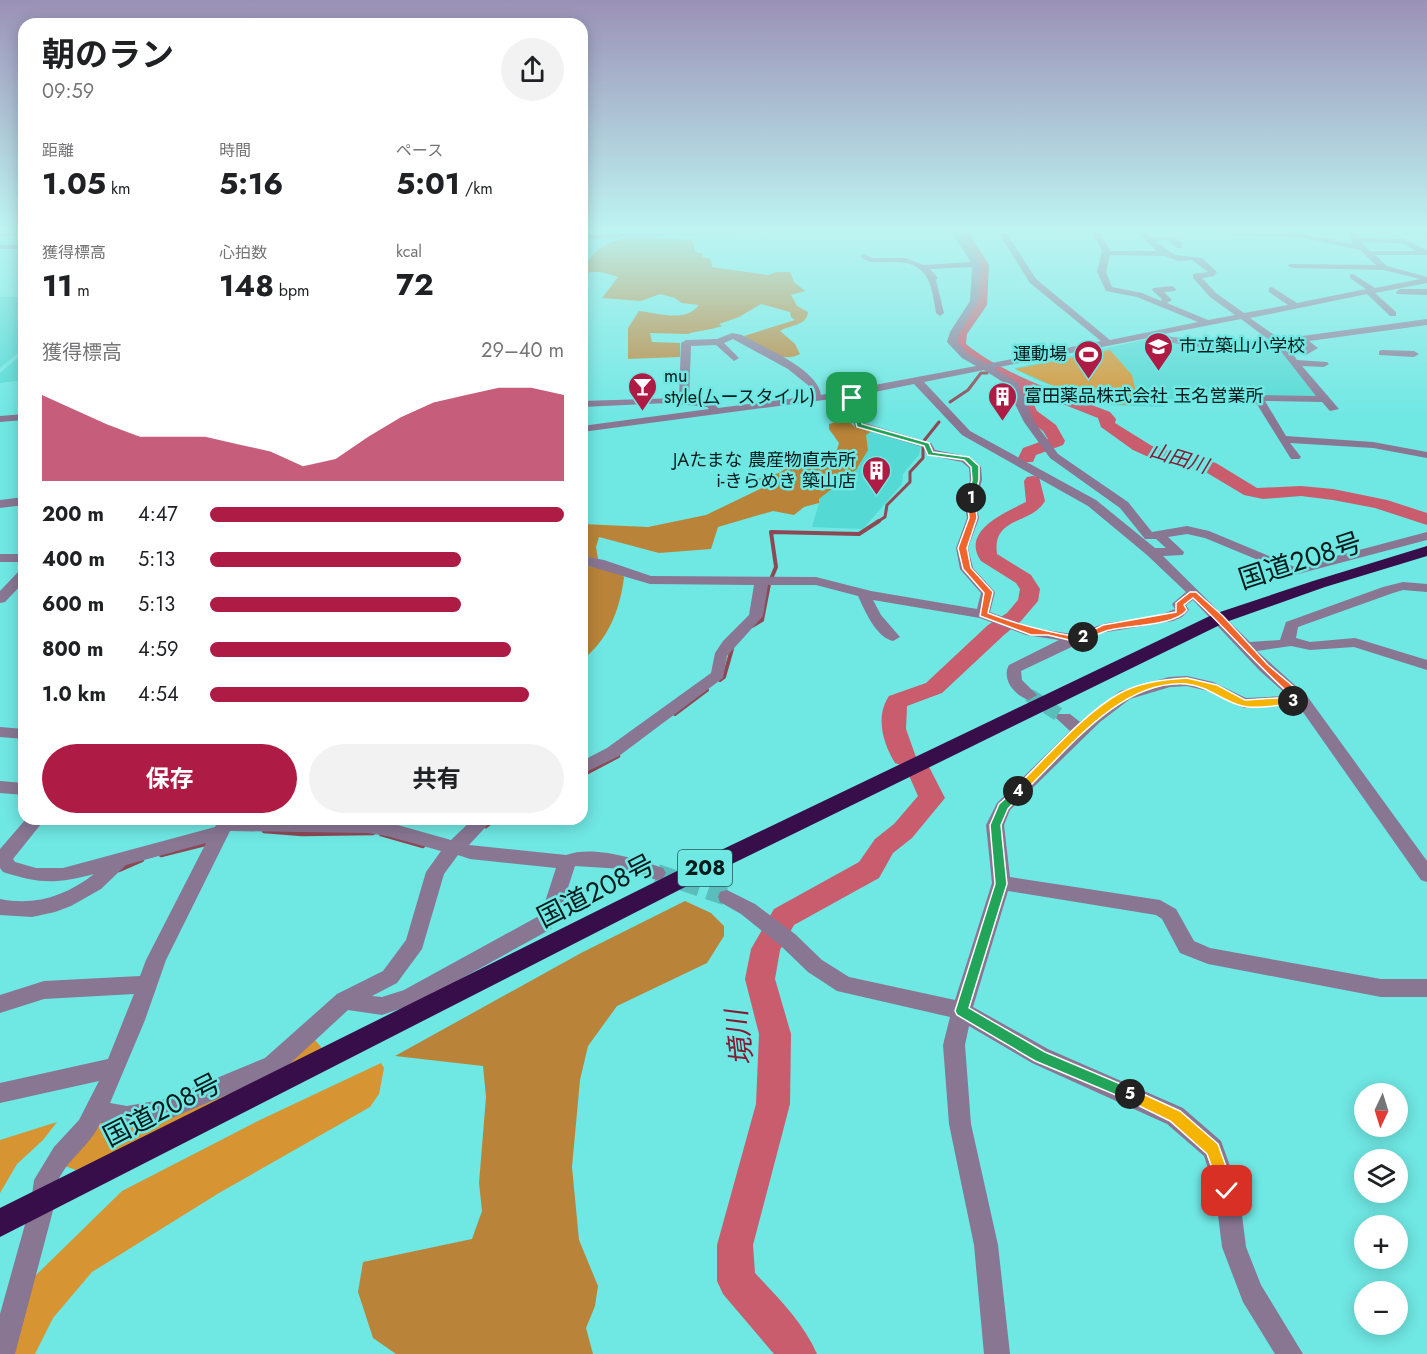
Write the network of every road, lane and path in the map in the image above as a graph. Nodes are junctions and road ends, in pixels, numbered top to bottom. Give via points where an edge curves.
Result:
1 (936, 292) edge
2 (975, 292) edge
3 (1044, 292) edge
4 (1125, 292) edge
5 (1159, 292) edge
6 (1211, 292) edge
7 (1275, 292) edge
8 (1362, 292) edge
9 (1375, 292) edge
10 (1160, 302) junction
11 (1295, 306) junction
12 (968, 310) junction
13 (1393, 314) dead end
14 (1244, 316) junction
15 (1427, 322) edge
16 (1207, 323) junction
17 (1154, 333) junction
18 (1361, 335) dead end
19 (1340, 337) dead end
20 (1300, 339) junction
21 (718, 342) junction
22 (1107, 342) junction
23 (1279, 342) junction
24 (1306, 352) dead end
25 (1383, 353) dead end
26 (1414, 354) dead end
27 (734, 358) dead end
28 (1294, 363) junction
29 (1324, 364) dead end
30 (988, 366) junction
31 (916, 381) junction
32 (848, 394) junction
33 (817, 399) junction
34 (1322, 399) junction
35 (628, 401) junction
36 (684, 401) junction
37 (588, 404) edge
38 (1334, 409) dead end
39 (716, 413) junction
40 (18, 418) edge
41 (0, 419) edge
42 (630, 423) junction
43 (588, 428) edge
44 (1309, 429) dead end
45 (1282, 439) junction
46 (1321, 442) junction
47 (1427, 455) edge
48 (1295, 457) dead end
49 (1085, 478) junction
50 (1062, 485) junction
51 (18, 502) edge
52 (0, 504) edge
53 (1158, 534) junction
54 (1427, 536) edge
55 (1152, 552) junction
56 (1427, 552) edge
57 (0, 558) edge
58 (18, 558) edge
59 (588, 561) edge
60 (18, 580) edge
61 (768, 580) junction
62 (1427, 588) edge
63 (1193, 593) junction
64 (864, 594) junction
65 (0, 599) edge
66 (983, 615) junction
67 (1220, 618) junction
68 (893, 637) dead end
69 (1077, 639) junction
70 (1288, 641) junction
71 (1246, 647) junction
72 (1427, 665) edge
73 (1029, 695) tunnel mouth
74 (1302, 700) junction
75 (1064, 718) tunnel mouth
76 (1081, 731) junction
77 (0, 732) edge
78 (18, 734) edge
79 (588, 765) edge
80 (0, 787) edge
81 (18, 788) edge
82 (31, 825) edge
83 (478, 825) edge
84 (221, 832) edge
85 (456, 848) junction
86 (2, 858) edge
87 (120, 860) junction
88 (567, 862) junction
89 (657, 873) tunnel mouth
90 (1427, 875) edge
91 (1001, 884) junction
92 (727, 897) tunnel mouth
93 (0, 907) edge
94 (148, 984) junction
95 (1427, 988) edge
96 (344, 1000) junction
97 (0, 1004) edge
98 (962, 1011) junction
99 (116, 1067) junction
100 (0, 1094) edge
101 (94, 1111) junction
102 (43, 1203) junction
103 (0, 1223) edge
104 (2, 1354) edge
105 (997, 1354) edge
106 (1290, 1354) edge

1 - 12 street via 940,310
2 - 12 street
3 - 22 street
4 - 10 street
5 - 10 street via 1168,300
6 - 14 street
7 - 11 street
8 - 11 street
9 - 13 street
10 - 16 street
11 - 14 street
12 - 30 street via 952,342 959,352
14 - 16 street
14 - 23 street
15 - 20 street
16 - 17 street
17 - 22 street
17 - 23 street via 1171,339 1248,346
18 - 19 street
20 - 23 street
20 - 24 street via 1313,348
21 - 27 street
21 - 33 street via 739,337 788,365 814,386
21 - 36 street via 686,343
22 - 30 street
23 - 28 street
25 - 26 street
28 - 29 street
28 - 34 street
30 - 31 street
30 - 49 street via 1014,385 1018,400 1046,446
31 - 32 street
31 - 50 street via 927,388 966,433
32 - 33 street
32 - 66 street via 859,425 922,443 931,453 966,459 975,466 970,501 973,518 962,548 967,569 988,592
33 - 39 street
34 - 38 street
34 - 45 street via 1258,398
35 - 36 street
35 - 37 street
35 - 42 street
36 - 39 street via 711,404
39 - 42 street
40 - 41 street
42 - 43 street
44 - 46 street
45 - 46 street
45 - 48 street
46 - 47 street via 1373,445
49 - 50 street
49 - 53 street via 1124,505 1149,536
50 - 55 street via 1092,503
51 - 52 street
53 - 54 street via 1187,530 1209,535 1294,571
53 - 55 street via 1178,552
55 - 63 street
56 - 67 highway, 国道208号 / 208
57 - 58 street
59 - 61 street via 650,580
60 - 65 street
61 - 64 street via 816,581
61 - 79 street via 756,616 720,656 716,683
62 - 70 street via 1403,586 1388,590 1291,626
63 - 67 street
63 - 69 street via 1179,604 1179,614 1106,627
64 - 66 street
64 - 68 street via 875,617
66 - 69 street via 1031,632
67 - 71 street
67 - 102 highway, 国道208号 / 208 via 681,879
69 - 73 street via 1014,668 1016,682
70 - 71 street
70 - 72 street via 1310,646 1355,642
71 - 74 street
74 - 76 street via 1244,703 1213,687 1187,681 1168,682 1125,695
74 - 90 street
75 - 76 street
76 - 91 street via 1003,807 995,825
77 - 78 street
80 - 81 street
82 - 86 street
83 - 85 street
84 - 85 street via 367,826
84 - 87 street
84 - 94 street via 167,935
85 - 88 street
85 - 96 street via 435,872 415,943 390,977
86 - 87 street via 9,867 36,875 63,875
87 - 93 street via 81,894 37,910
88 - 89 street via 623,862
88 - 96 street via 544,923 410,997 382,1006
91 - 95 street via 1160,908 1169,914 1187,947 1208,956 1381,988
91 - 98 street
92 - 98 street via 748,909 815,966 844,985
94 - 97 street via 44,990
94 - 99 street
96 - 101 street via 273,1065 167,1109 127,1117
98 - 105 street via 954,1045 960,1124 986,1245
98 - 106 street via 1040,1056 1175,1116 1213,1149 1227,1191 1234,1248 1252,1293
99 - 100 street
99 - 101 street
101 - 102 street via 87,1128 46,1180
102 - 103 highway, 国道208号 / 208
102 - 104 street

